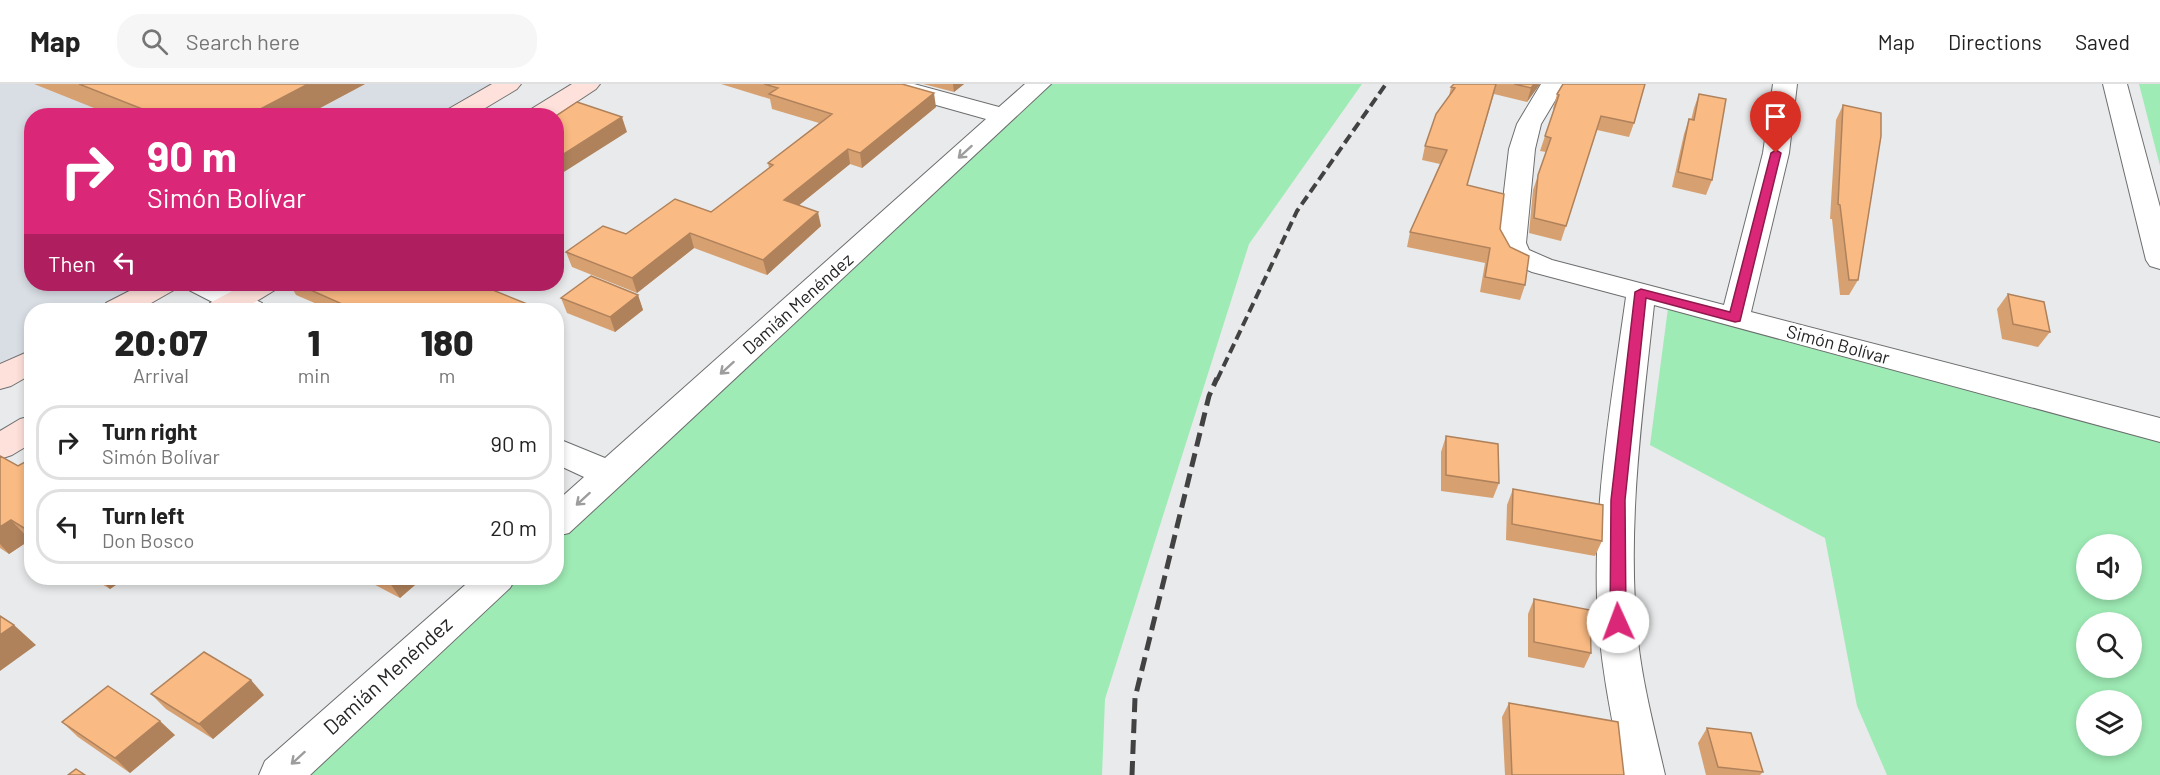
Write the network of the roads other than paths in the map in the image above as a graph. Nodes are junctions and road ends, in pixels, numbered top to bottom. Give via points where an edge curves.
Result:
1 (509, 84) edge
2 (588, 84) edge
3 (888, 84) edge
4 (1039, 84) edge
5 (1553, 84) edge
6 (1785, 84) edge
7 (2115, 84) edge
8 (468, 108) edge
9 (550, 108) edge
10 (1004, 116) junction
11 (2160, 260) edge
12 (151, 291) edge
13 (210, 291) edge
14 (256, 291) edge
15 (1641, 292) junction
16 (130, 303) edge
17 (228, 303) edge
18 (241, 303) edge
19 (1735, 318) junction
20 (24, 364) edge
21 (0, 378) edge
22 (2160, 430) edge
23 (24, 432) edge
24 (0, 447) edge
25 (564, 454) edge
26 (610, 475) junction
27 (564, 516) edge
28 (489, 585) edge
29 (280, 775) edge
30 (1644, 775) edge

1 - 8 main road
2 - 9 main road
3 - 10 street
4 - 10 street, Damián Menéndez
5 - 15 street, Simón Bolívar via 1529,124 1522,149 1512,243 1517,255 1542,266
6 - 19 street via 1776,153
7 - 11 street
10 -> 26 street, Damián Menéndez
12 - 16 main road
13 - 17 street
14 - 18 main road
15 - 19 street, Simón Bolívar
15 - 30 street via 1618,500 1617,568 1619,640
19 - 22 street, Simón Bolívar
20 - 21 main road
23 - 24 main road
25 - 26 street
26 -> 27 street, Damián Menéndez
28 -> 29 street, Damián Menéndez

